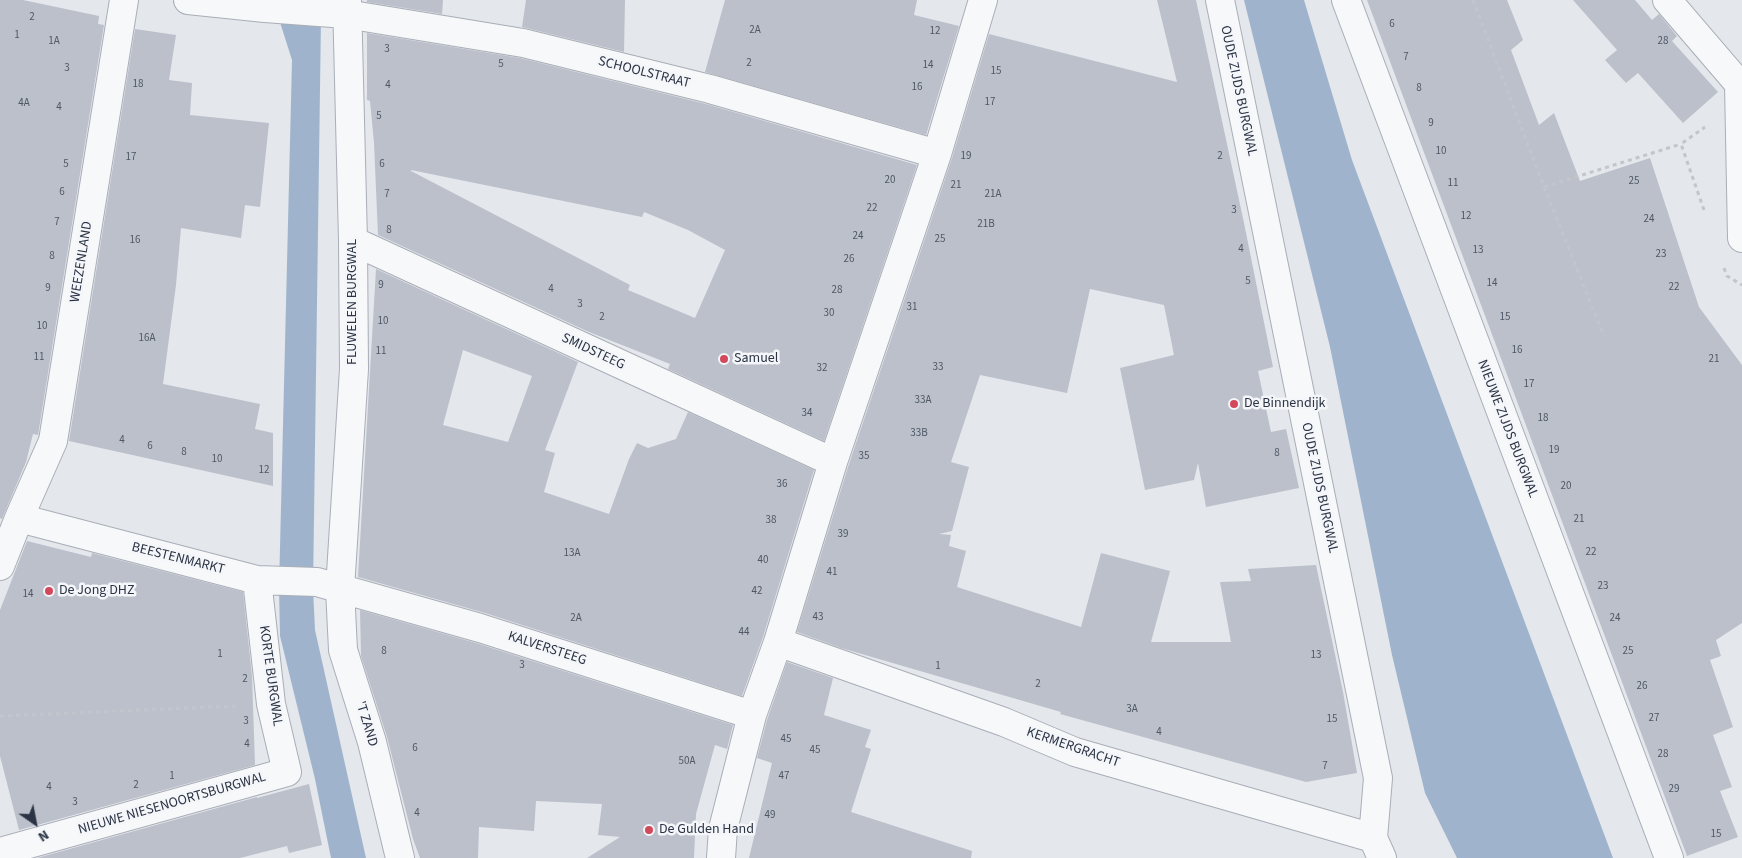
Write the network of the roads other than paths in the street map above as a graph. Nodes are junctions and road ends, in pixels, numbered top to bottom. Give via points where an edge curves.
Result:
1 (124, 0) edge
2 (188, 0) edge
3 (983, 0) edge
4 (1220, 0) edge
5 (1346, 0) edge
6 (1667, 0) edge
7 (342, 9) edge
8 (937, 154) junction
9 (1742, 238) edge
10 (353, 241) junction
11 (833, 462) junction
12 (18, 518) junction
13 (0, 566) edge
14 (267, 580) junction
15 (328, 586) junction
16 (778, 642) junction
17 (752, 715) junction
18 (287, 772) joint
19 (1377, 848) edge
20 (0, 852) edge
21 (400, 858) edge
22 (721, 858) edge
23 (1669, 858) edge

1 - 12 street, WEEZENLAND via 53,441
2 - 7 street via 265,8
3 - 8 street
4 - 19 street, OUDE ZIJDS BURGWAL via 1378,778
5 - 23 street, NIEUWE ZIJDS BURGWAL
6 - 9 street via 1739,84
7 - 8 street, SCHOOLSTRAAT via 523,44 710,89
7 - 10 street, FLUWELEN BURGWAL
8 - 11 street
10 - 11 street, SMIDSTEEG
10 - 15 street, FLUWELEN BURGWAL via 354,369
11 - 16 street
12 - 13 street, WEEZENLAND
12 - 14 street, BEESTENMARKT
14 - 15 street, BEESTENMARKT
14 - 18 street, KORTE BURGWAL via 270,704
15 - 17 street, KALVERSTEEG via 480,628
15 - 21 street, 'T ZAND via 343,650 372,742
16 - 17 street
16 - 19 street, KERMERGRACHT via 1004,722 1075,752
17 - 22 street via 723,829
18 - 20 street, NIEUWE NIESENOORTSBURGWAL

